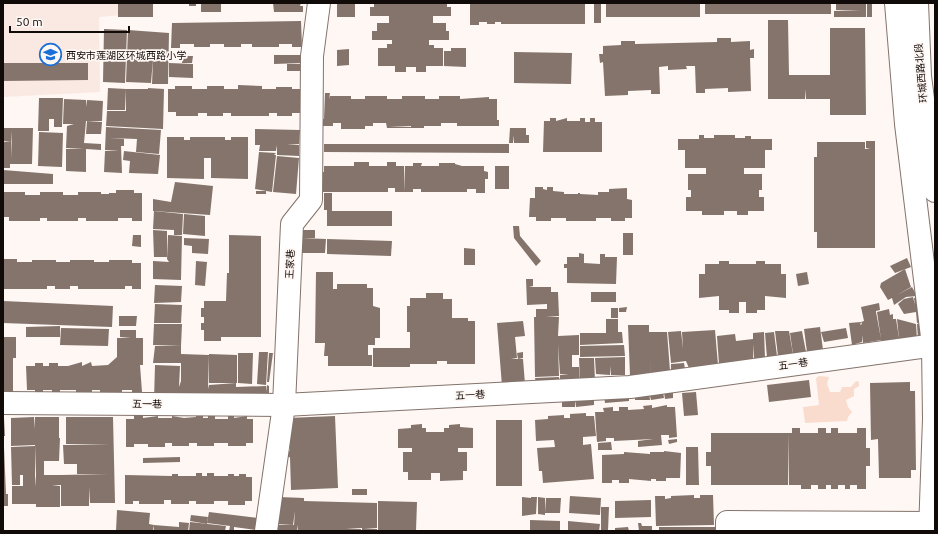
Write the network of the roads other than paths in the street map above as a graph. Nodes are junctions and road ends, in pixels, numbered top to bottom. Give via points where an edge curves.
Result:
1 (319, 3) edge
2 (896, 3) edge
3 (917, 3) edge
4 (935, 190) edge
5 (934, 345) edge
6 (3, 403) edge
7 (284, 405) junction
8 (934, 420) edge
9 (932, 516) edge
10 (266, 531) edge
11 (727, 531) edge

1 - 7 street, 王家巷 via 312,56 311,200 292,224
2 - 5 street via 906,124
3 - 4 street, 环城西路北段 via 920,76
5 - 7 street, 五一巷 via 630,387
5 - 8 street
6 - 7 street, 五一巷
7 - 10 street, 王家巷
8 - 9 street
9 - 11 street via 727,522

